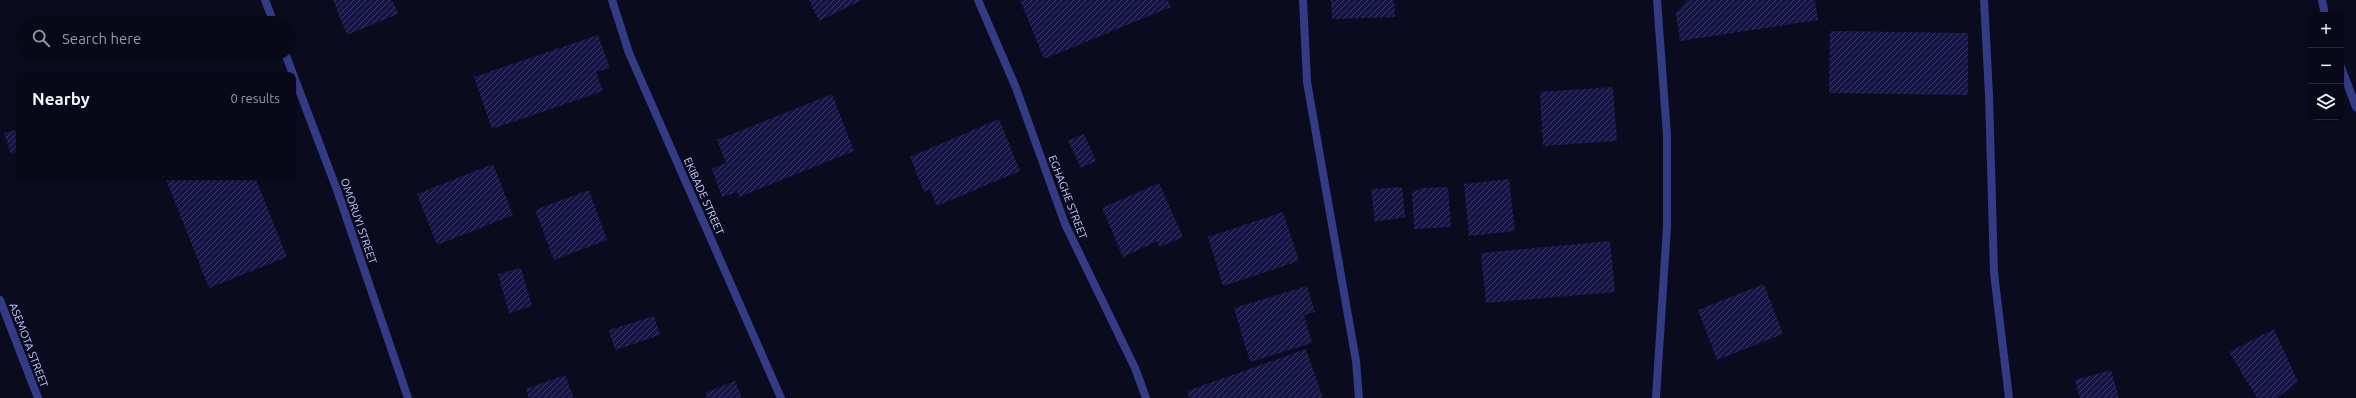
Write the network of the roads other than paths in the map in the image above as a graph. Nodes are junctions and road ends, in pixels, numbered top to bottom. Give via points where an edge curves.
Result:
1 (265, 0) edge
2 (612, 0) edge
3 (978, 0) edge
4 (1303, 0) edge
5 (1657, 0) edge
6 (1984, 0) edge
7 (2322, 0) edge
8 (2325, 12) edge
9 (271, 16) edge
10 (288, 60) edge
11 (292, 72) edge
12 (2344, 75) edge
13 (296, 82) edge
14 (2356, 107) edge
15 (0, 300) edge
16 (38, 398) edge
17 (408, 398) edge
18 (782, 398) edge
19 (1146, 398) edge
20 (1359, 398) edge
21 (1656, 398) edge
22 (2009, 398) edge

1 - 9 street
2 - 18 street, EKIBADE STREET via 629,53
3 - 19 street, EGHAGHE STREET via 1016,88 1065,224 1135,368
4 - 20 street via 1307,82 1356,361
5 - 21 street via 1666,135 1667,226
6 - 22 street via 1994,273
7 - 8 street
10 - 11 street, OMORUYI STREET
12 - 14 street
13 - 17 street, OMORUYI STREET via 337,190
15 - 16 street, ASEMOTA STREET

